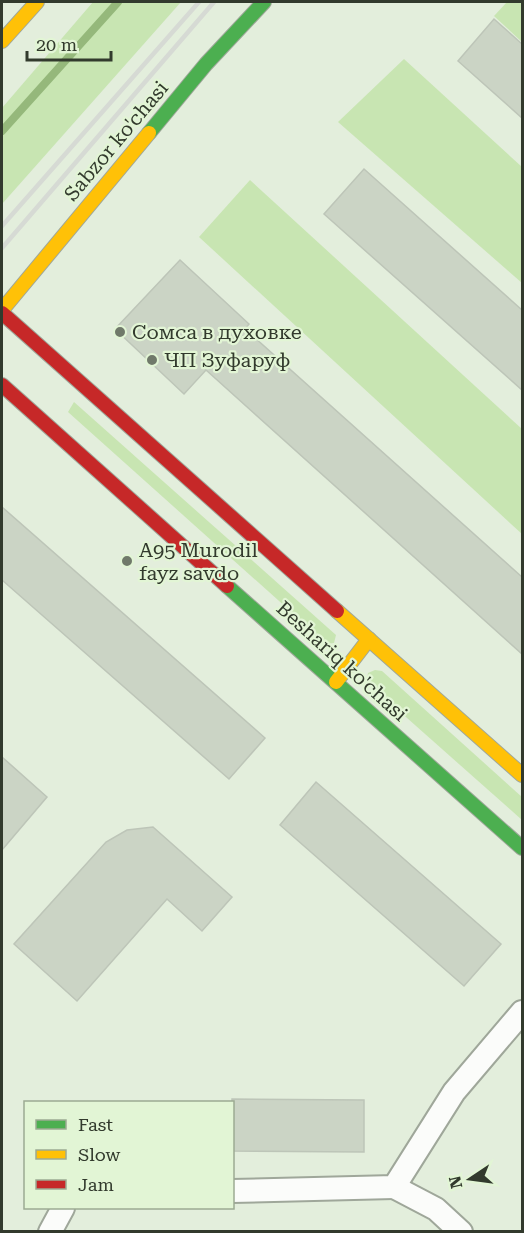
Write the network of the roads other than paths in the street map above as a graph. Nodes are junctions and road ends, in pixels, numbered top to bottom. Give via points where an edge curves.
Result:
1 (37, 2) edge
2 (264, 2) edge
3 (2, 41) edge
4 (2, 311) edge
5 (2, 385) edge
6 (369, 639) junction
7 (336, 682) junction
8 (522, 775) edge
9 (522, 848) edge
10 (522, 1012) edge
11 (394, 1187) junction
12 (234, 1191) edge
13 (62, 1209) edge
14 (50, 1232) edge
15 (461, 1232) edge

1 - 3 main road
2 - 4 main road, Sabzor ko'chasi via 206,64
4 - 6 main road, Beshariq ko'chasi
5 - 7 main road, Beshariq ko'chasi
6 - 7 main road
6 - 8 main road, Beshariq ko'chasi
7 - 9 main road, Beshariq ko'chasi
10 - 11 street via 454,1092
11 - 12 street
11 - 15 street via 435,1209
13 - 14 street

